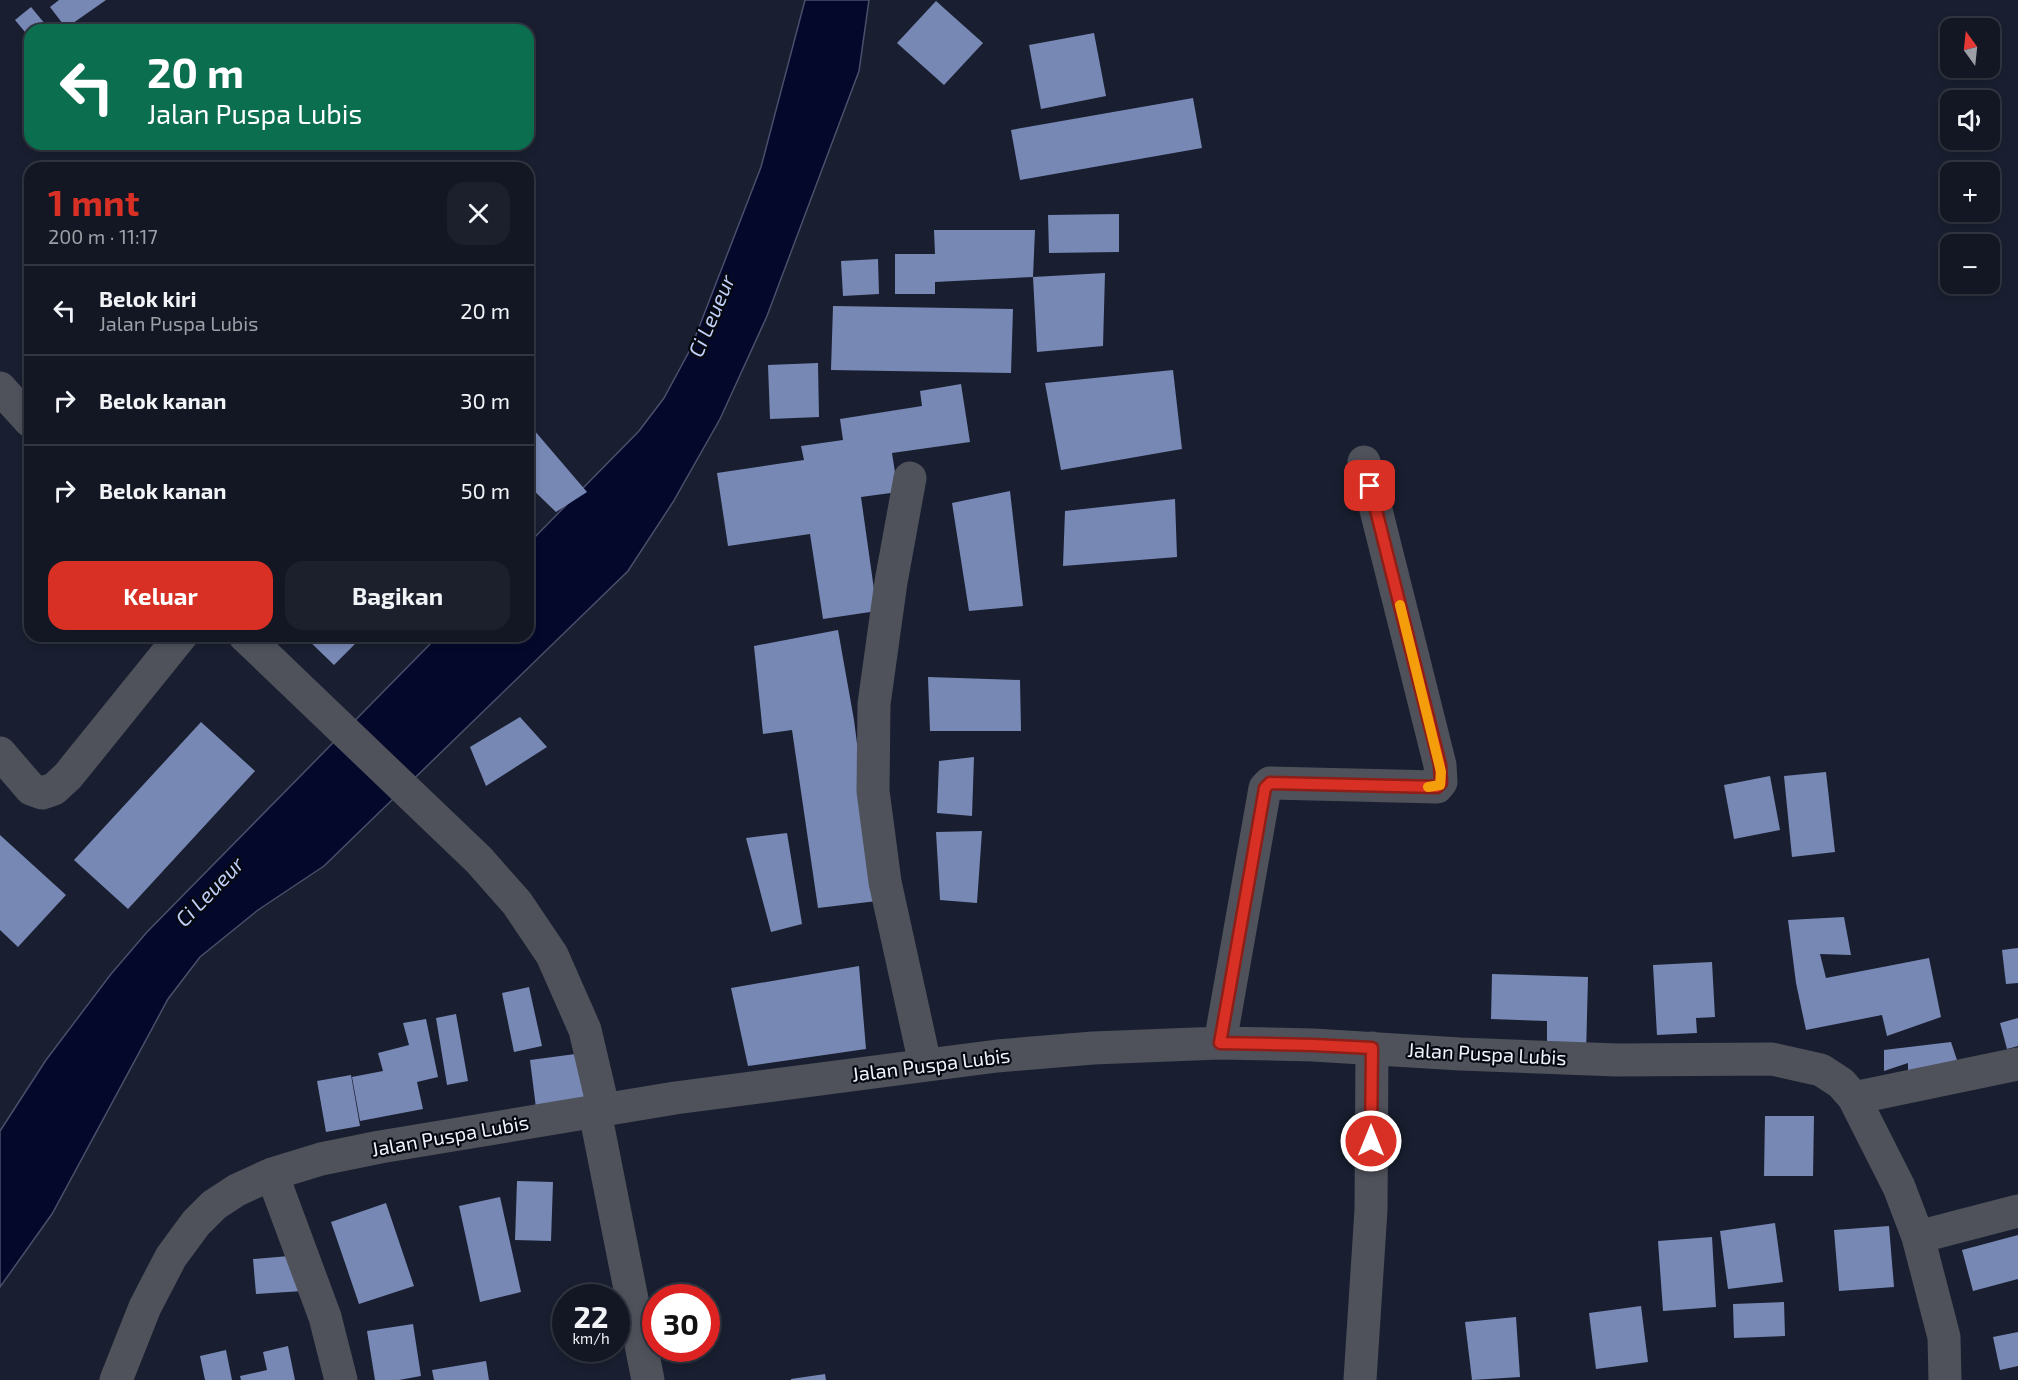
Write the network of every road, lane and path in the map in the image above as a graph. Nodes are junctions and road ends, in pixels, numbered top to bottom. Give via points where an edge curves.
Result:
1 (0, 388) edge
2 (24, 414) edge
3 (1364, 462) dead end
4 (910, 478) dead end
5 (176, 642) edge
6 (251, 642) edge
7 (0, 753) edge
8 (1220, 1043) junction
9 (1372, 1048) junction
10 (925, 1064) junction
11 (2018, 1064) edge
12 (1854, 1098) junction
13 (600, 1112) junction
14 (272, 1174) junction
15 (2018, 1211) edge
16 (1918, 1237) junction
17 (116, 1380) edge
18 (341, 1380) edge
19 (648, 1380) edge
20 (1360, 1380) edge
21 (1945, 1380) edge

1 - 2 street
3 - 8 street via 1440,765 1441,783 1437,787 1270,783 1265,788
4 - 10 street via 874,704 873,791 885,882
5 - 7 street via 54,789 42,794 31,789
6 - 13 street via 479,860 517,903 552,955 585,1030
8 - 9 street, Jalan Puspa Lubis
8 - 10 street, Jalan Puspa Lubis via 1093,1048
9 - 12 street, Jalan Puspa Lubis via 1617,1060 1772,1059 1821,1070 1841,1083
9 - 20 street via 1371,1210
10 - 13 street, Jalan Puspa Lubis
11 - 12 street
12 - 16 street, Jalan Puspa Lubis via 1899,1187
13 - 14 street, Jalan Puspa Lubis via 380,1147
13 - 19 street
14 - 17 street, Jalan Puspa Lubis via 214,1204 196,1223 171,1257 145,1307
14 - 18 street via 325,1317
15 - 16 street
16 - 21 street, Jalan Puspa Lubis via 1944,1337

